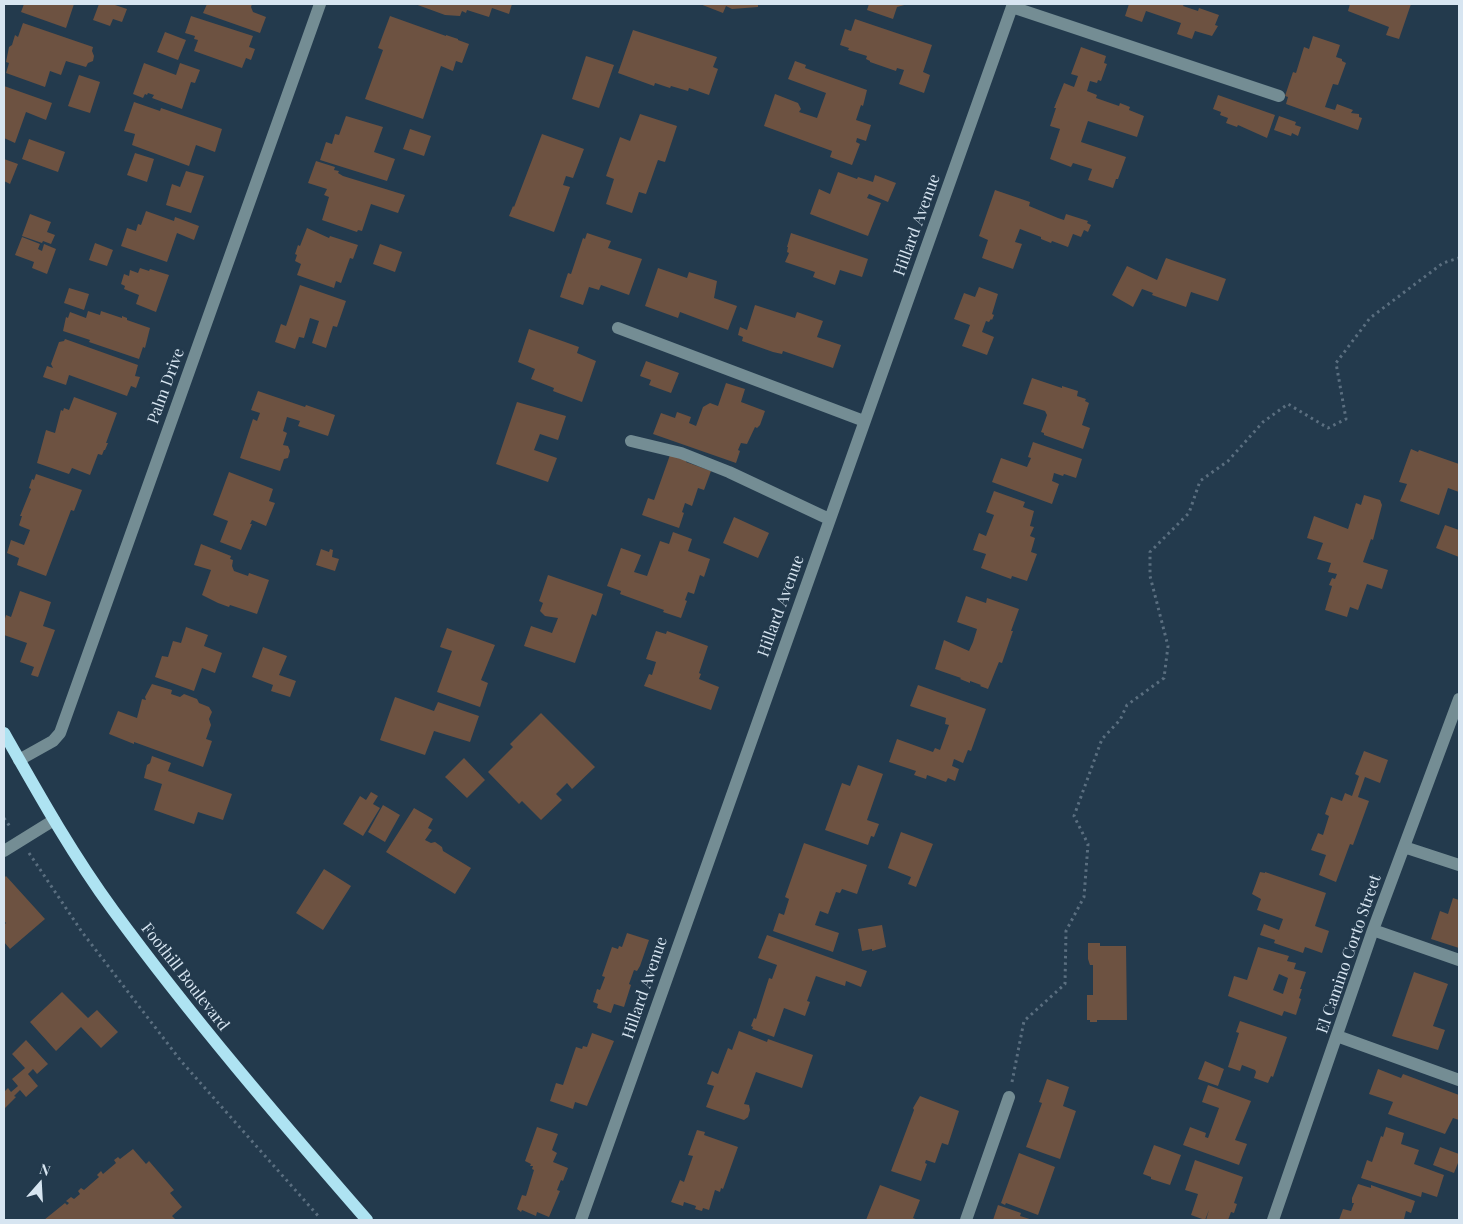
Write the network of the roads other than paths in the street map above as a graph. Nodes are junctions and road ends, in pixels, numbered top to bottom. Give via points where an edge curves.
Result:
1 (320, 4) edge
2 (1012, 5) edge
3 (1279, 96) dead end
4 (618, 328) dead end
5 (864, 421) junction
6 (631, 441) dead end
7 (829, 519) junction
8 (1459, 699) edge
9 (4, 733) edge
10 (19, 760) junction
11 (54, 820) junction
12 (1404, 847) junction
13 (4, 851) edge
14 (1459, 865) edge
15 (1373, 930) junction
16 (1459, 960) edge
17 (1337, 1036) junction
18 (1459, 1080) edge
19 (1009, 1097) road end
20 (367, 1220) edge
21 (581, 1220) edge
22 (966, 1220) edge
23 (1273, 1220) edge

1 - 10 street, Palm Drive via 60,732 53,741
2 - 3 street
2 - 5 street, Hillard Avenue
4 - 5 street
5 - 7 street, Hillard Avenue
6 - 7 street via 681,454 729,472
7 - 21 street, Hillard Avenue
8 - 12 street, El Camino Corto Street
9 - 10 main road, Foothill Boulevard
10 - 11 main road, Foothill Boulevard
11 - 13 street
11 - 20 main road, Foothill Boulevard via 112,909 210,1037
12 - 14 street
12 - 15 street, El Camino Corto Street
15 - 16 street
15 - 17 street, El Camino Corto Street
17 - 18 street
17 - 23 street, El Camino Corto Street
19 - 22 street

